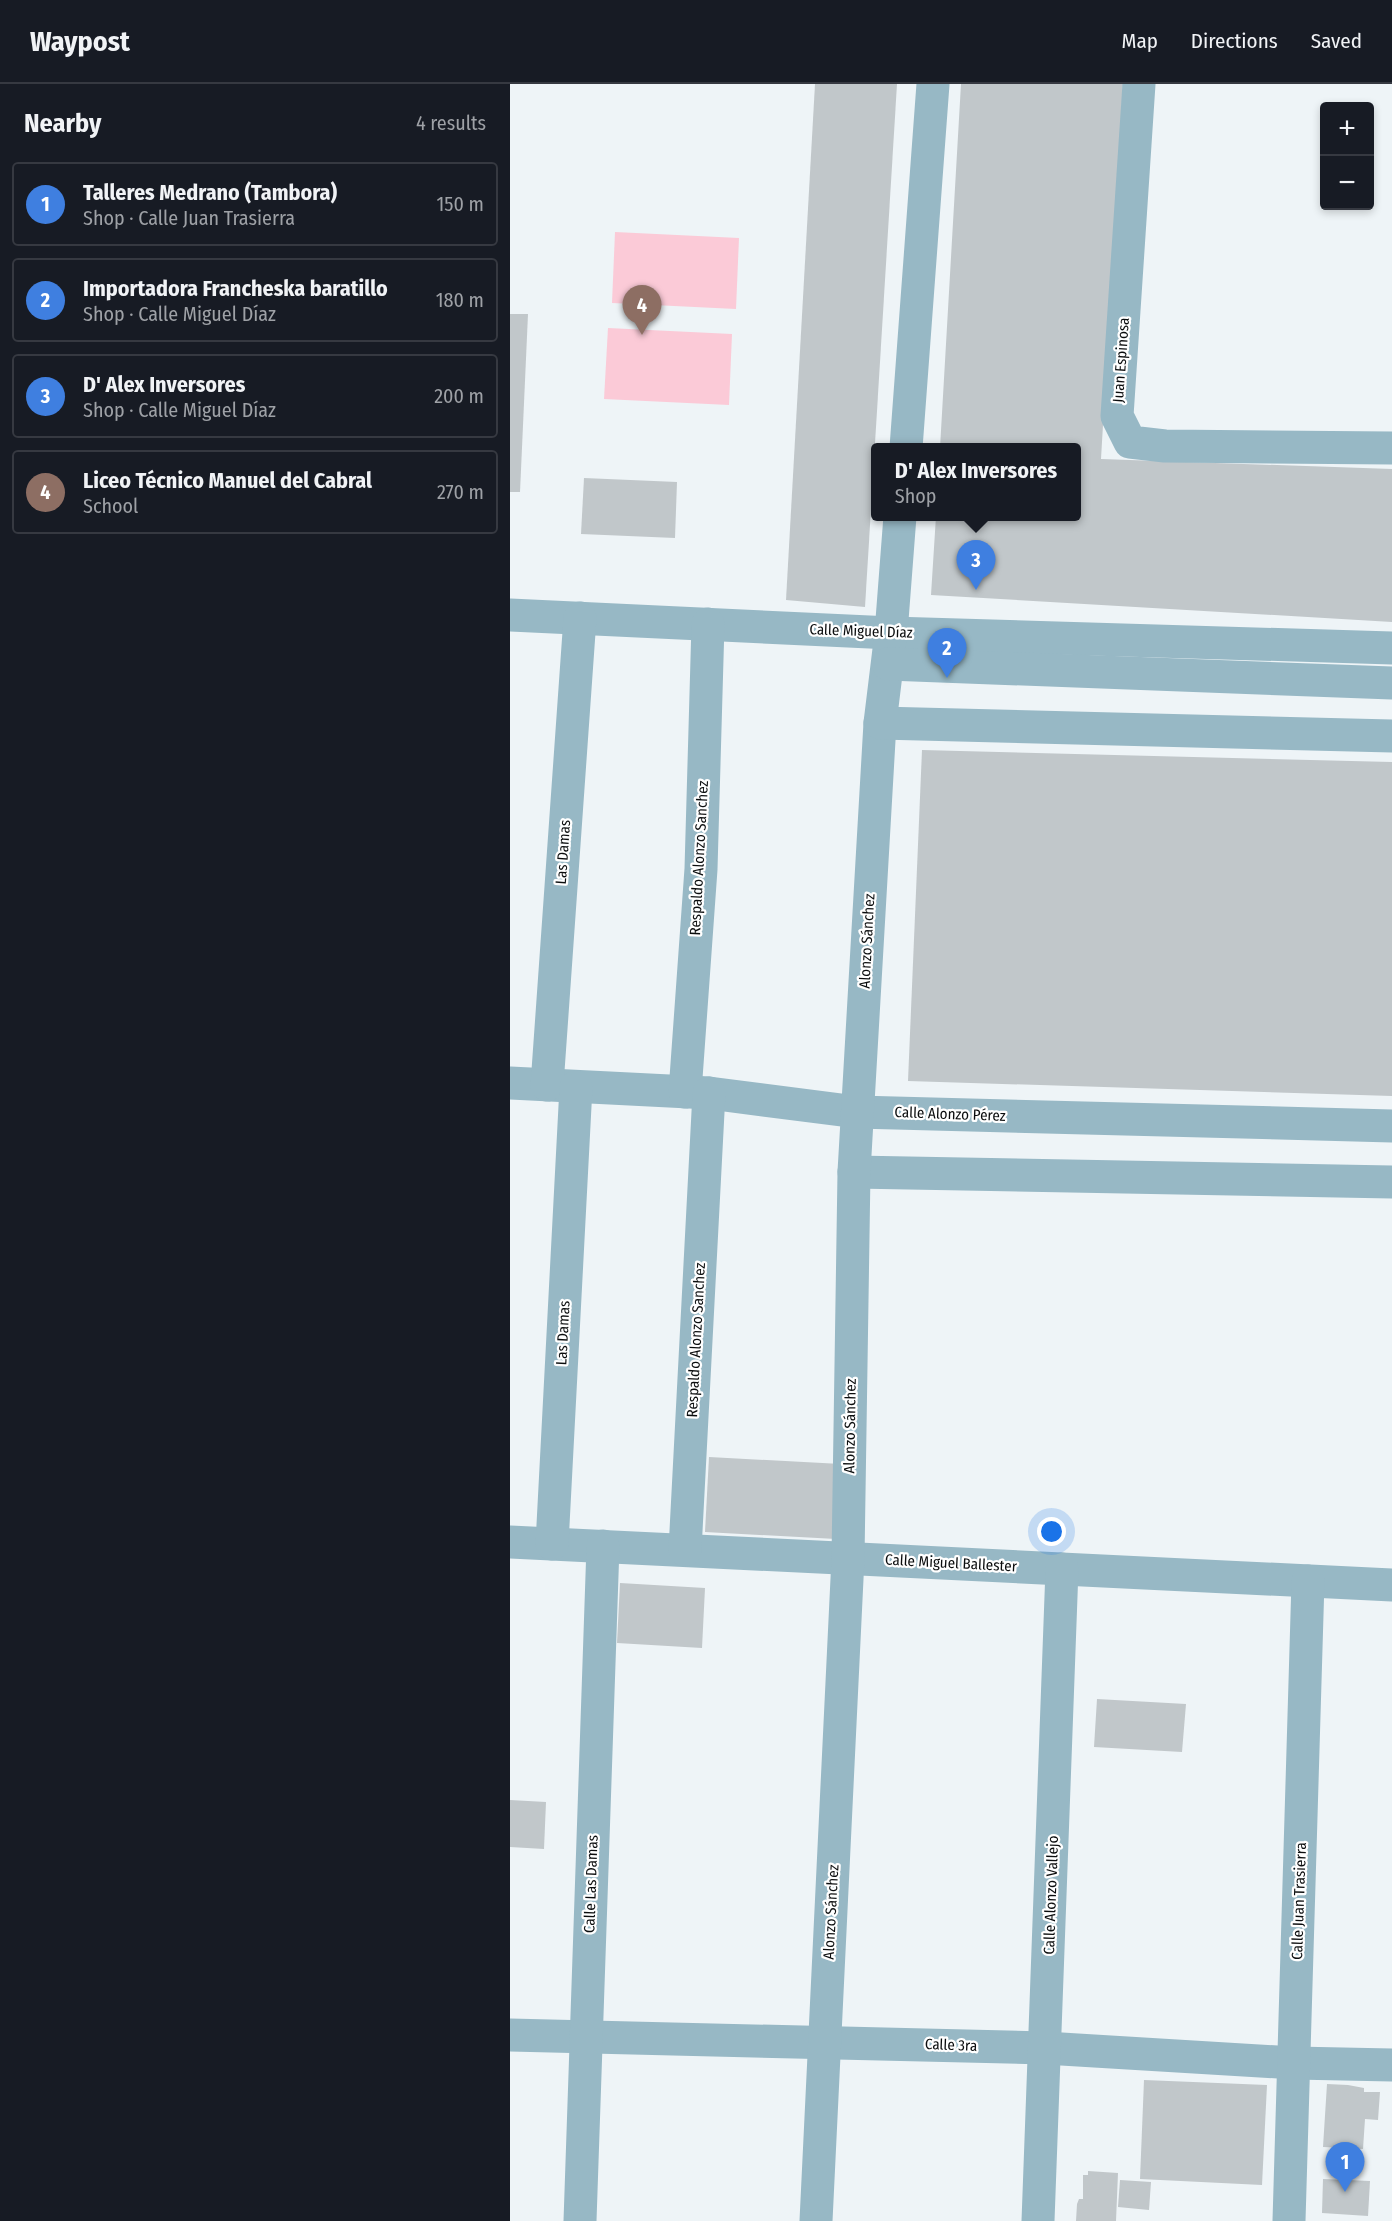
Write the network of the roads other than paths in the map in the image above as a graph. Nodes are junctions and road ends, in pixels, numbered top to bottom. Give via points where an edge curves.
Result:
1 (933, 84) edge
2 (1139, 84) edge
3 (906, 443) edge
4 (1392, 448) edge
5 (900, 521) edge
6 (510, 615) edge
7 (580, 618) junction
8 (708, 624) junction
9 (891, 633) junction
10 (1392, 648) edge
11 (888, 664) junction
12 (1392, 683) edge
13 (880, 723) junction
14 (1392, 736) edge
15 (510, 1083) edge
16 (561, 1086) junction
17 (697, 1092) junction
18 (857, 1112) junction
19 (1392, 1126) edge
20 (854, 1172) junction
21 (1392, 1182) edge
22 (510, 1542) edge
23 (552, 1544) junction
24 (603, 1546) junction
25 (685, 1550) junction
26 (848, 1558) junction
27 (1062, 1569) junction
28 (1308, 1581) junction
29 (1392, 1585) edge
30 (510, 2035) edge
31 (586, 2038) junction
32 (825, 2042) junction
33 (1045, 2048) junction
34 (1294, 2062) junction
35 (1392, 2065) edge
36 (580, 2221) edge
37 (816, 2221) edge
38 (1038, 2221) edge
39 (1289, 2221) edge

1 - 3 street
2 - 4 street, Juan Espinosa via 1117,416 1130,442 1165,446
5 - 9 street, Alonzo Sánchez
6 - 7 street, Calle Miguel Díaz
7 - 8 street, Calle Miguel Díaz
7 - 16 street, Las Damas
8 - 9 street, Calle Miguel Díaz
8 - 17 street, Respaldo Alonzo Sanchez
9 - 10 street, Calle Miguel Díaz
9 - 11 street, Alonzo Sánchez
11 - 12 street
11 - 13 street, Alonzo Sánchez
13 - 14 street
13 - 18 street, Alonzo Sánchez
15 - 16 street, Calle Alonzo Pérez
16 - 17 street, Calle Alonzo Pérez
16 - 23 street, Las Damas
17 - 18 street, Calle Alonzo Pérez
17 - 25 street, Respaldo Alonzo Sanchez
18 - 19 street, Calle Alonzo Pérez
18 - 20 street, Alonzo Sánchez
20 - 21 street
20 - 26 street, Alonzo Sánchez
22 - 23 street, Calle Miguel Ballester
23 - 24 street, Calle Miguel Ballester
24 - 25 street, Calle Miguel Ballester
24 - 31 street, Calle Las Damas
25 - 26 street, Calle Miguel Ballester
26 - 27 street, Calle Miguel Ballester
26 - 32 street, Alonzo Sánchez
27 - 28 street, Calle Miguel Ballester
27 - 33 street, Calle Alonzo Vallejo
28 - 29 street, Calle Miguel Ballester
28 - 34 street, Calle Juan Trasierra
30 - 31 street, Calle 3ra
31 - 32 street, Calle 3ra
31 - 36 street, Calle Las Damas
32 - 33 street, Calle 3ra
32 - 37 street, Alonzo Sánchez
33 - 34 street, Calle 3ra
33 - 38 street, Calle Alonzo Vallejo
34 - 35 street, Calle 3ra
34 - 39 street, Calle Juan Trasierra

